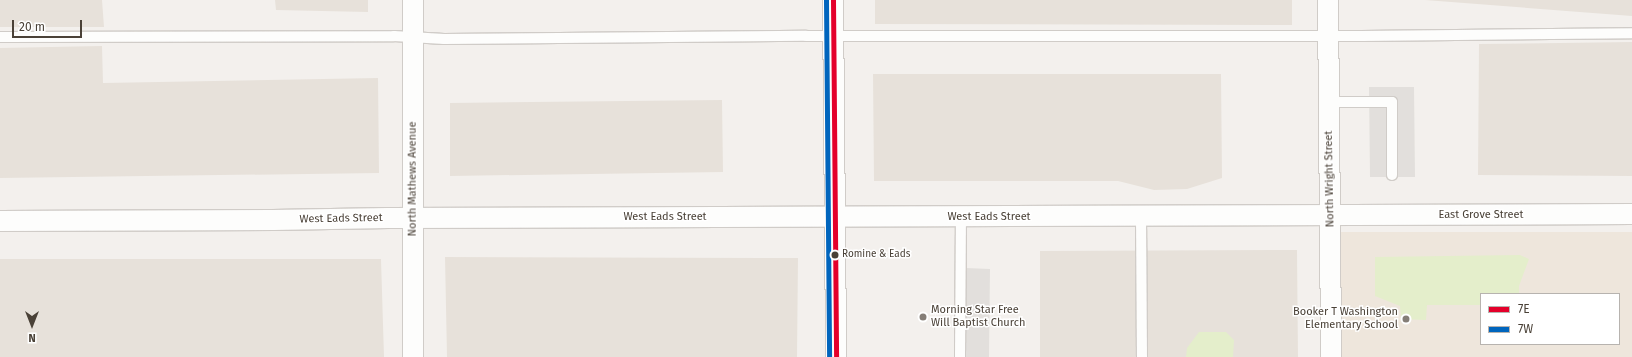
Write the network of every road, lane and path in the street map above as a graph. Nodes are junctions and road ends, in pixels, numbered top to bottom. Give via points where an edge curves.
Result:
1 (413, 0) edge
2 (833, 0) edge
3 (1328, 0) edge
4 (1632, 33) edge
5 (1329, 35) junction
6 (833, 36) junction
7 (0, 37) edge
8 (413, 38) junction
9 (1329, 102) junction
10 (1392, 175) dead end
11 (1632, 214) edge
12 (961, 216) junction
13 (1141, 216) junction
14 (1330, 216) junction
15 (835, 217) junction
16 (413, 218) junction
17 (0, 221) edge
18 (413, 357) edge
19 (836, 357) edge
20 (960, 357) edge
21 (1142, 357) edge
22 (1331, 357) edge

1 - 8 street, North Mathews Avenue
2 - 6 street
3 - 5 street, North Wright Street
4 - 5 lane
5 - 6 lane
5 - 9 street, North Wright Street
6 - 8 lane
6 - 15 street
7 - 8 lane
8 - 16 street, North Mathews Avenue
9 - 10 lane via 1392,102
9 - 14 street, North Wright Street
11 - 14 street, East Grove Street
12 - 13 street, West Eads Street
12 - 15 street, West Eads Street
12 - 20 lane
13 - 14 street, West Eads Street
13 - 21 lane
14 - 22 street, North Wright Street
15 - 16 street, West Eads Street
15 - 19 street
16 - 17 street, West Eads Street
16 - 18 street, North Mathews Avenue

